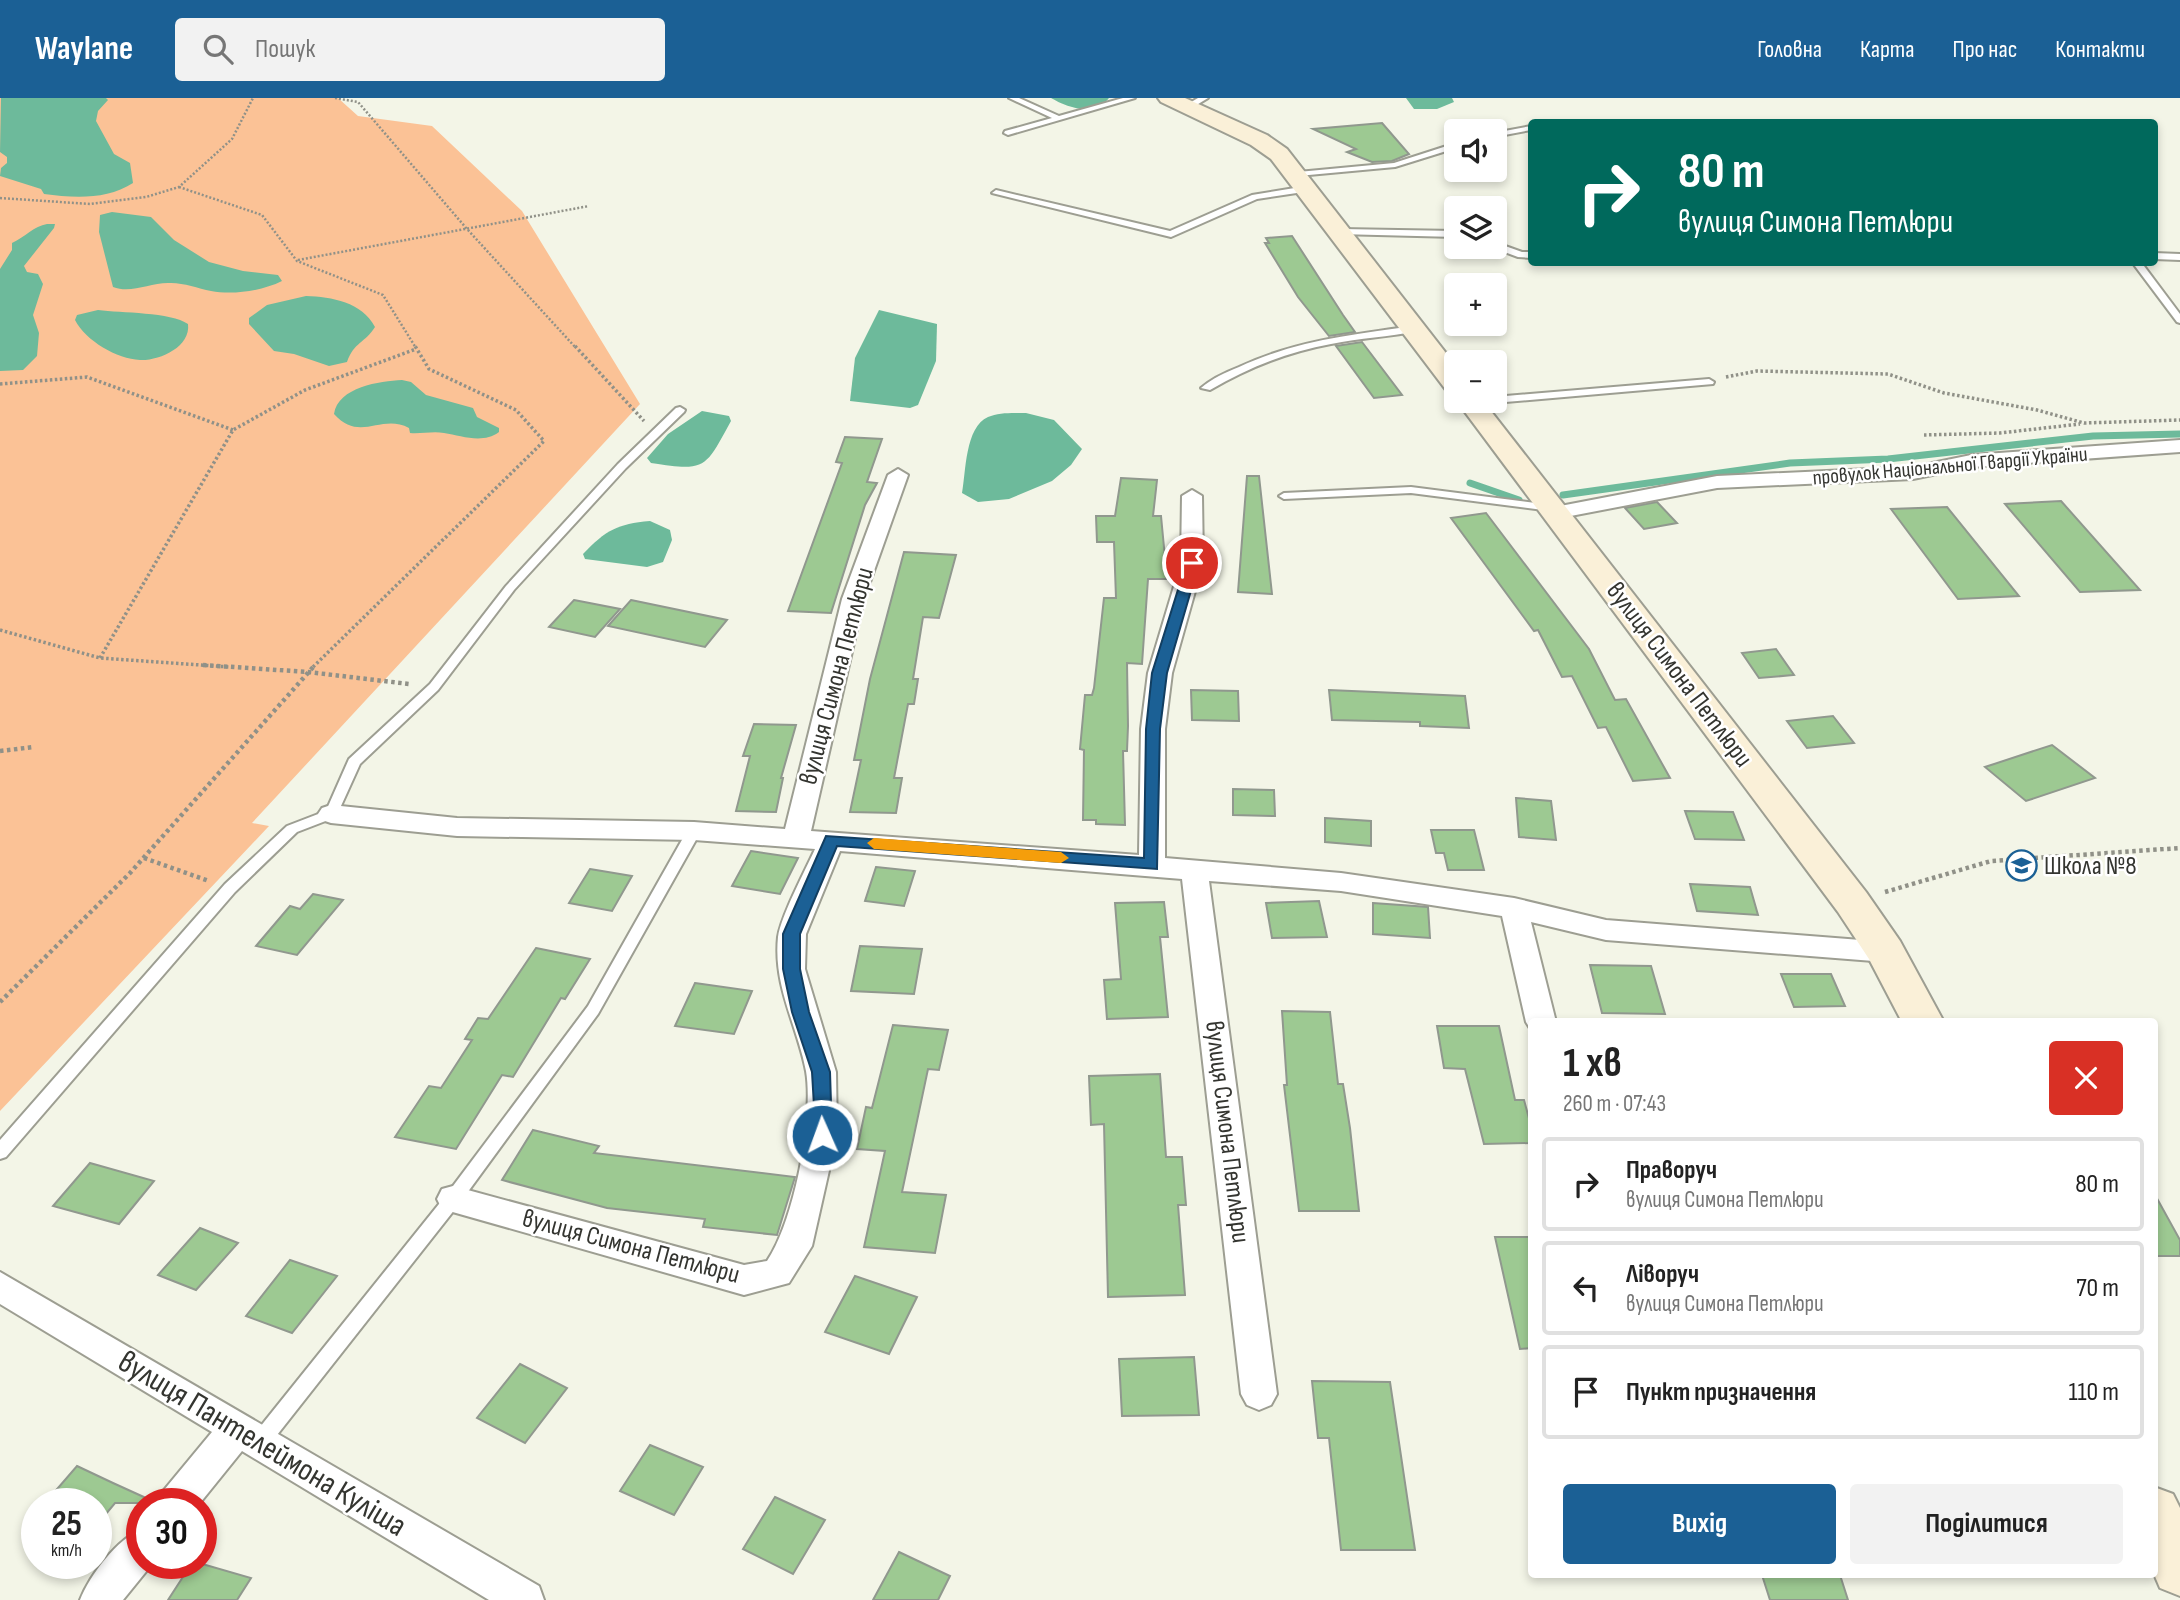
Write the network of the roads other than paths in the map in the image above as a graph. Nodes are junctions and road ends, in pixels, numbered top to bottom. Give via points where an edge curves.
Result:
1 (1013, 98) edge
2 (1130, 98) edge
3 (1187, 101) edge
4 (1056, 117) junction
5 (1528, 129) edge
6 (1008, 133) dead end
7 (1507, 133) edge
8 (1444, 149) edge
9 (1303, 181) junction
10 (996, 193) dead end
11 (1341, 232) junction
12 (1444, 234) edge
13 (1507, 250) edge
14 (1528, 255) edge
15 (2158, 256) edge
16 (2180, 257) edge
17 (2139, 266) edge
18 (2180, 320) edge
19 (1414, 329) junction
20 (1444, 363) edge
21 (1709, 382) road end
22 (1206, 388) dead end
23 (1507, 396) edge
24 (680, 410) dead end
25 (1485, 413) edge
26 (2180, 446) edge
27 (898, 475) dead end
28 (1192, 496) dead end
29 (1284, 496) dead end
30 (1553, 510) junction
31 (331, 814) junction
32 (694, 831) junction
33 (796, 839) junction
34 (832, 840) junction
35 (1152, 865) junction
36 (1194, 871) junction
37 (1514, 908) junction
38 (1886, 952) junction
39 (1540, 1018) edge
40 (1921, 1018) edge
41 (0, 1152) edge
42 (453, 1199) junction
43 (0, 1287) edge
44 (1259, 1394) dead end
45 (247, 1437) junction
46 (193, 1488) edge
47 (2158, 1521) edge
48 (126, 1567) edge
49 (2180, 1568) edge
50 (99, 1600) edge
51 (524, 1600) edge

1 - 4 lane
2 - 4 lane via 1084,114
3 - 9 main road, вулиця Симона Петлюри via 1259,140
4 - 6 lane
5 - 7 lane
8 - 9 lane via 1395,165
9 - 10 lane via 1171,234
9 - 11 main road, вулиця Симона Петлюри
11 - 12 lane
11 - 19 main road, вулиця Симона Петлюри
13 - 14 lane
15 - 16 lane
17 - 18 lane
19 - 20 main road, вулиця Симона Петлюри
19 - 22 lane via 1319,341 1243,365
21 - 23 lane
24 - 31 lane via 654,432 510,588 434,687 354,762
25 - 30 main road, вулиця Симона Петлюри
26 - 30 street, провулок Національної Гвардії України via 1971,460 1913,473 1717,482
27 - 33 street, вулиця Симона Петлюри via 853,599
28 - 35 street via 1192,563 1160,673 1153,729
29 - 30 lane via 1411,490
30 - 38 main road, вулиця Симона Петлюри
31 - 32 street via 457,827
31 - 41 lane via 292,829 230,888
32 - 33 street
32 - 42 lane via 593,1010
33 - 34 street
34 - 35 street
34 - 42 street, вулиця Симона Петлюри via 792,934 791,969 821,1072 822,1135 796,1246 776,1273 744,1280
35 - 36 street
36 - 37 street via 1341,882
36 - 44 street, вулиця Симона Петлюри
37 - 38 street via 1606,930
37 - 39 street
38 - 40 main road, вулиця Симона Петлюри
42 - 45 lane
43 - 45 street, вулиця Пантелеймона Куліша
45 - 46 street
45 - 51 street, вулиця Пантелеймона Куліша
47 - 49 main road
48 - 50 street

